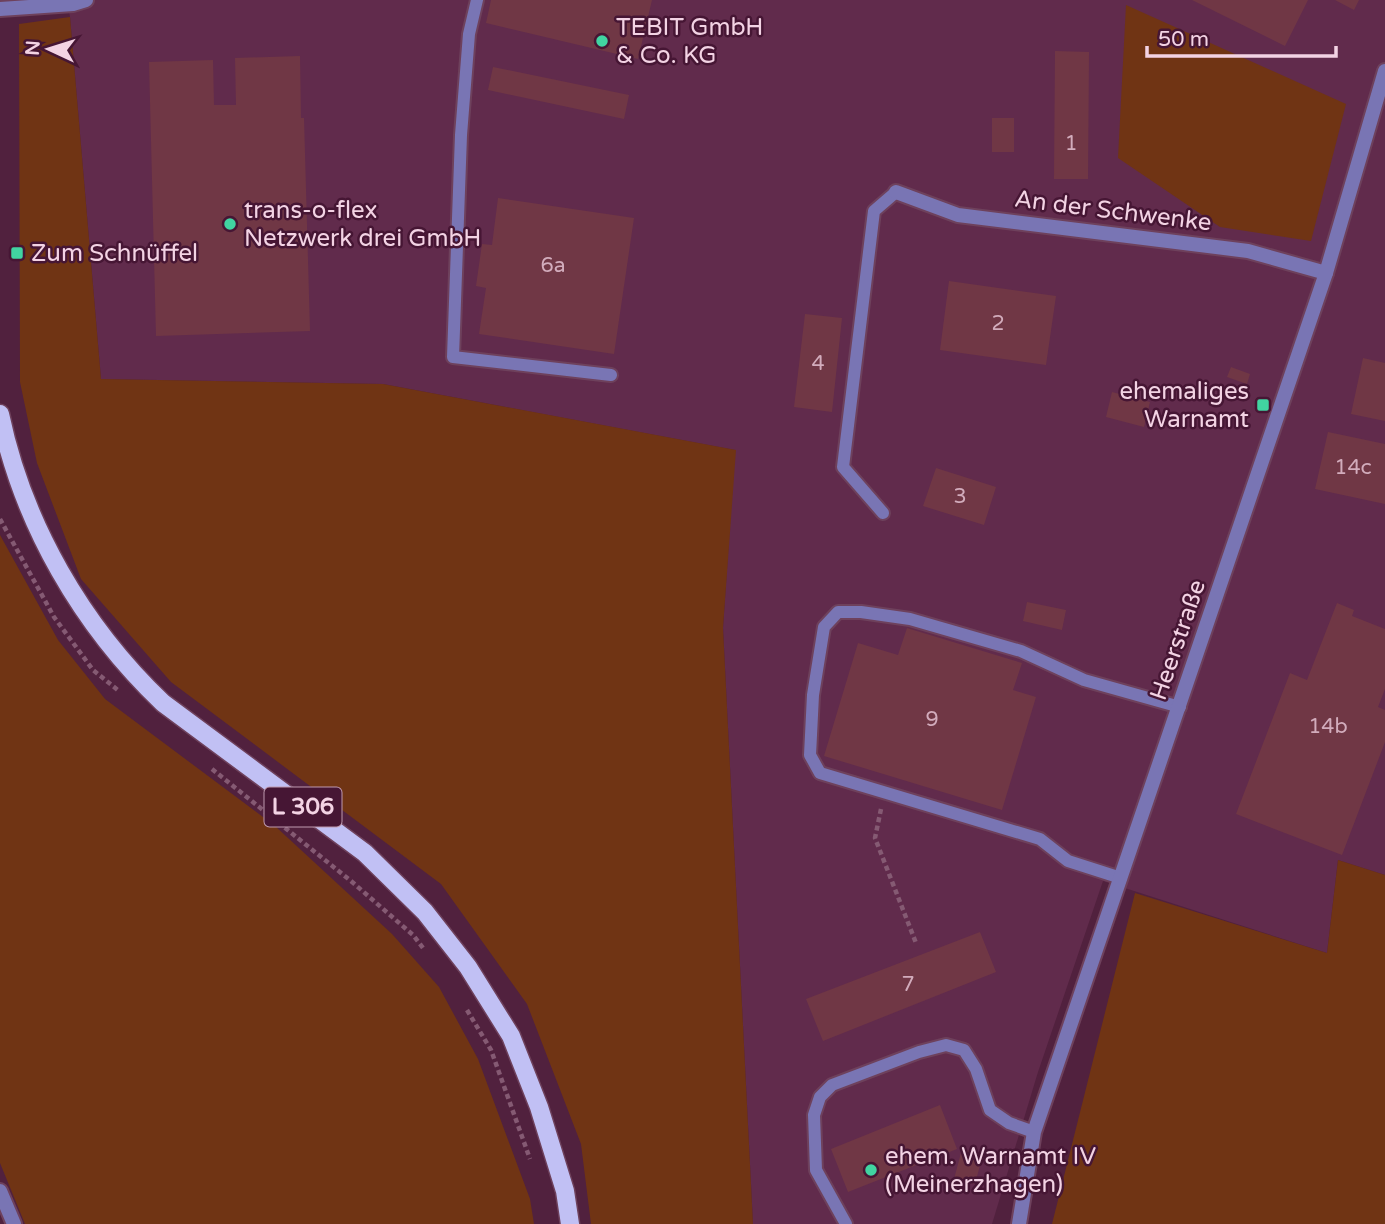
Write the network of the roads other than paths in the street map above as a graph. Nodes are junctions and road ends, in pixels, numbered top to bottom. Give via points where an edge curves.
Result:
1 (86, 0) edge
2 (477, 0) edge
3 (0, 9) edge
4 (1385, 71) edge
5 (896, 192) joint
6 (1326, 273) junction
7 (611, 376) dead end
8 (0, 417) edge
9 (883, 513) dead end
10 (1180, 707) junction
11 (1121, 878) junction
12 (1034, 1132) junction
13 (0, 1191) edge
14 (13, 1224) edge
15 (570, 1224) edge
16 (846, 1224) edge
17 (1019, 1224) edge

1 - 3 street
2 - 7 lane via 469,34 461,135 453,357
4 - 6 street, Heerstraße
5 - 6 street, An der Schwenke via 958,215 1248,251
5 - 9 lane via 874,211 843,467
6 - 10 street, Heerstraße
8 - 15 main road, L 306 via 21,489 45,542 74,597 135,676 163,703 365,853 425,912 468,967 511,1036 525,1071 565,1191
10 - 11 street, Heerstraße
10 - 11 lane via 1084,680 1021,651 910,619 838,612 824,627 813,695 810,755 820,773 1040,839 1068,862
11 - 12 street, Heerstraße
12 - 16 lane via 990,1110 964,1050 946,1045 832,1085 820,1097 814,1115 816,1170
12 - 17 street, Heerstraße
13 - 14 street

